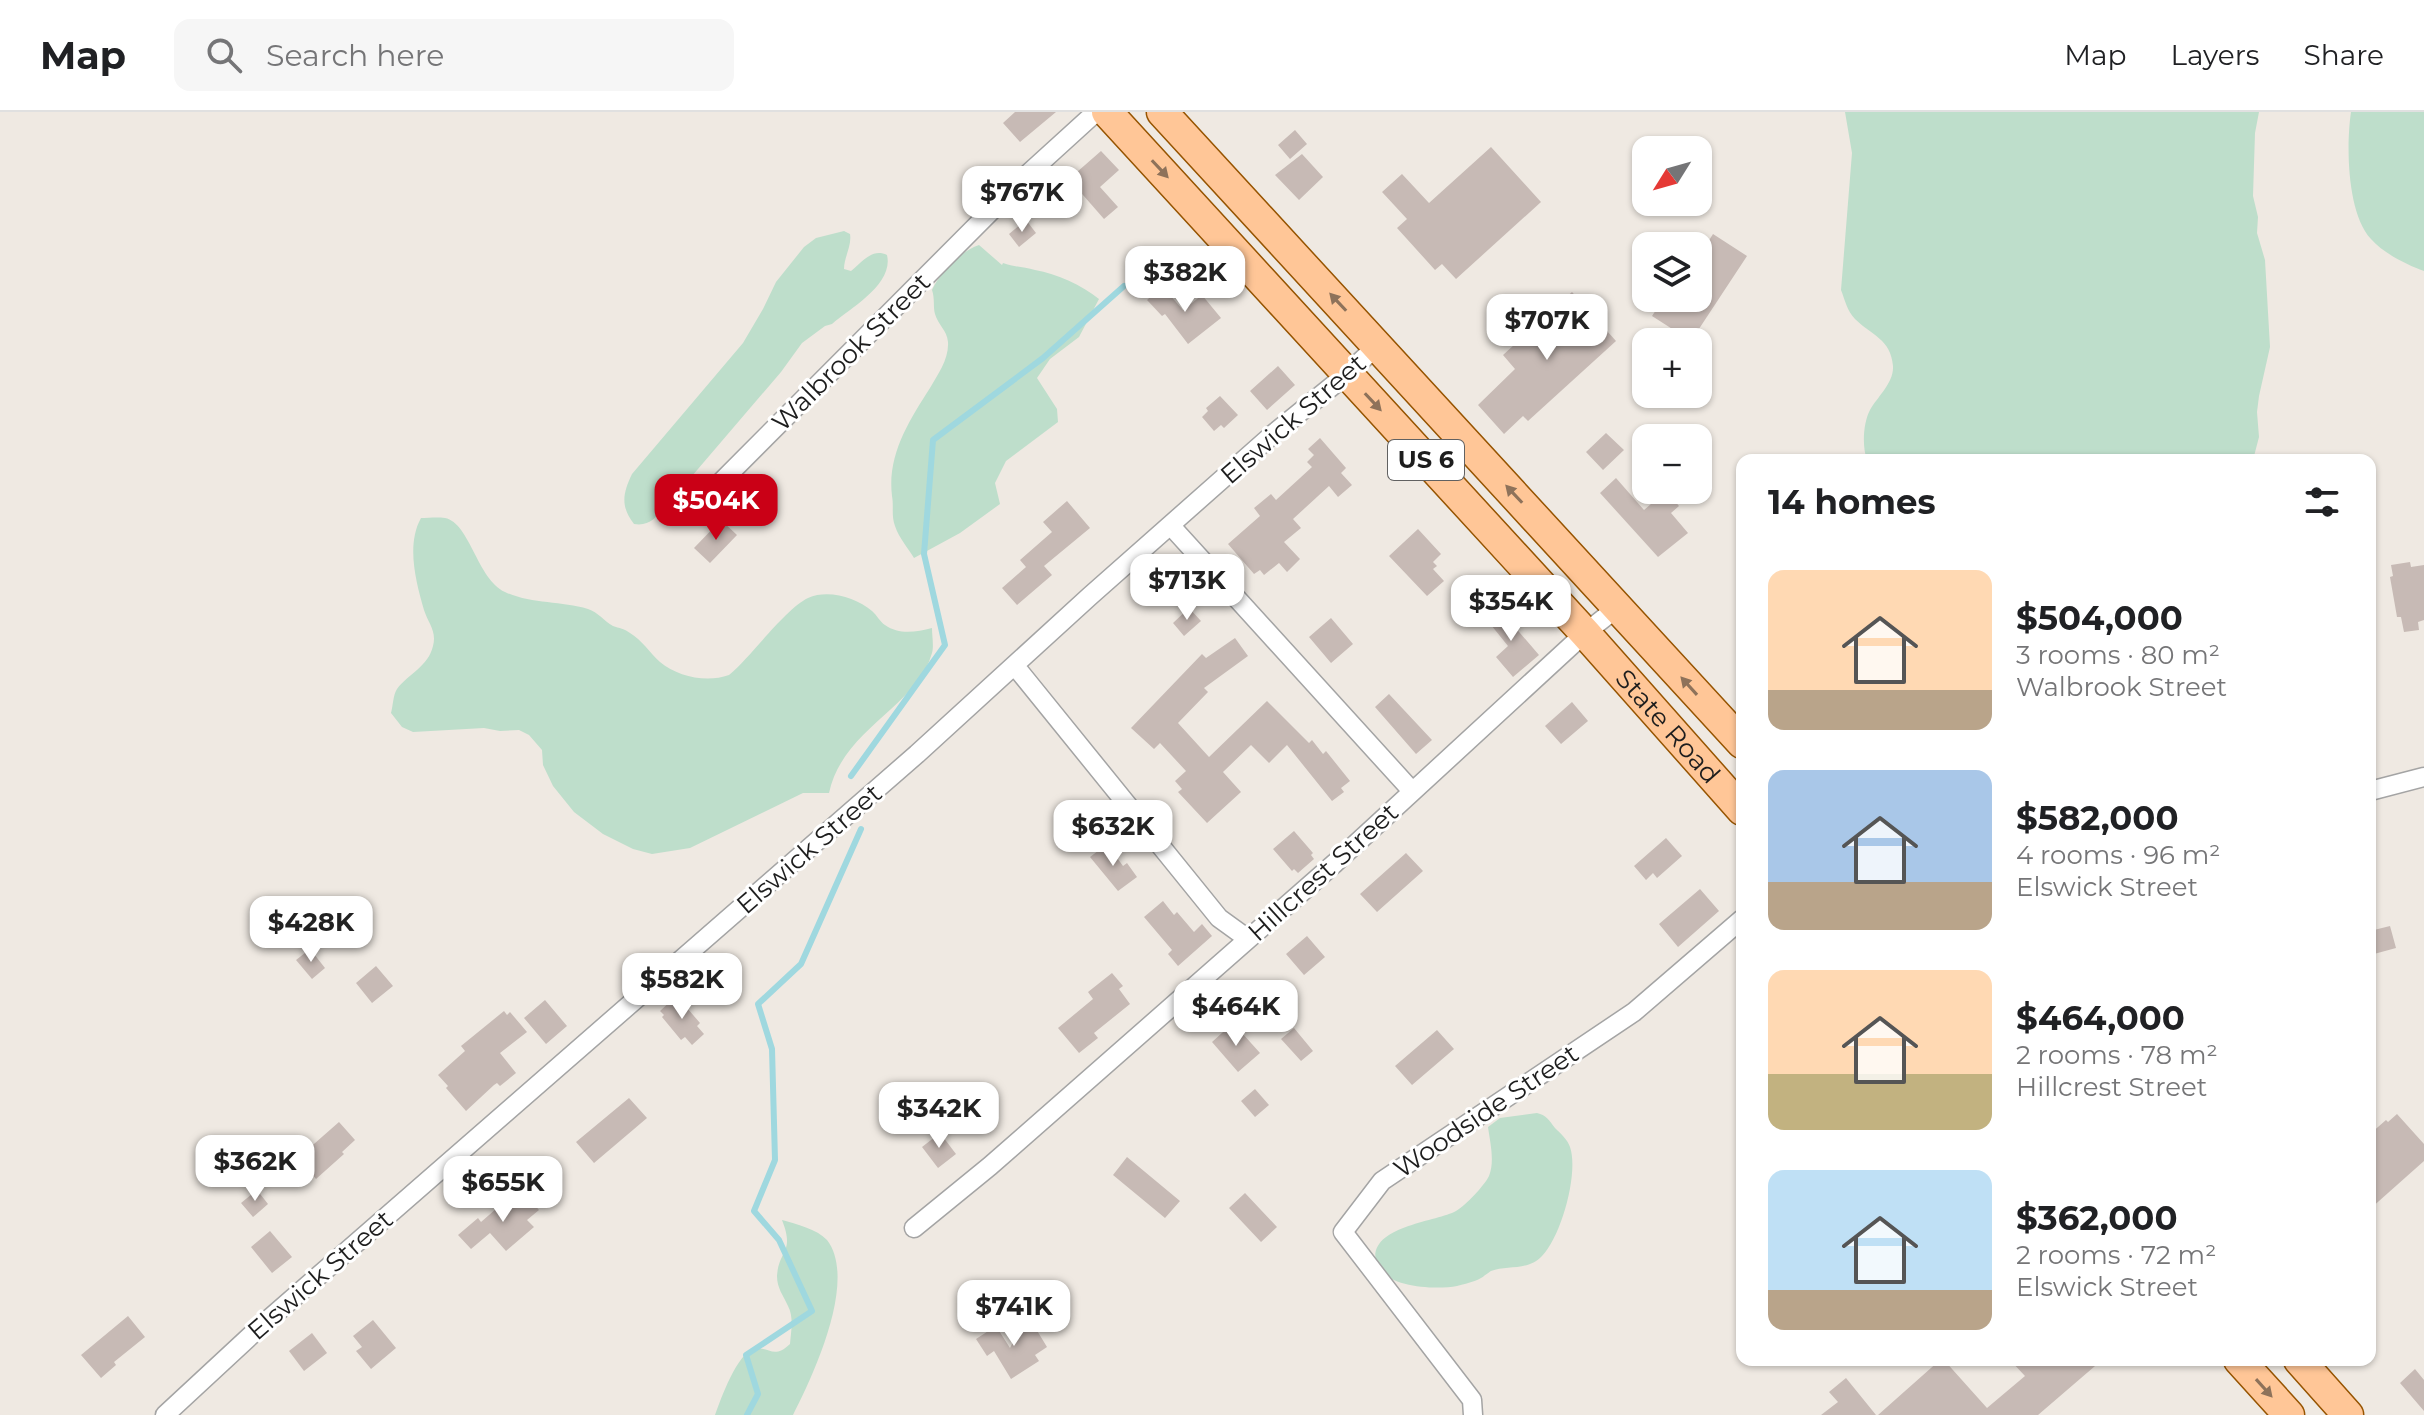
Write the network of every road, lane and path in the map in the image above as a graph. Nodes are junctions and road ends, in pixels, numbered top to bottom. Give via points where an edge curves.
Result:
1 (1096, 112) edge
2 (1107, 112) edge
3 (1162, 112) edge
4 (1378, 345) junction
5 (1347, 374) junction
6 (710, 493) dead end
7 (1171, 526) junction
8 (1618, 607) junction
9 (1585, 633) junction
10 (1015, 666) junction
11 (1736, 736) edge
12 (2424, 777) edge
13 (2376, 789) edge
14 (1412, 791) junction
15 (1736, 803) edge
16 (1736, 924) edge
17 (1248, 939) junction
18 (914, 1228) dead end
19 (2244, 1366) edge
20 (2304, 1366) edge
21 (165, 1415) edge
22 (1473, 1415) edge
23 (2289, 1415) edge
24 (2348, 1415) edge

1 - 6 street, Walbrook Street
2 -> 5 main road, State Road / US 6
4 -> 3 main road, State Road / US 6
4 - 5 street, Elswick Street
8 -> 4 main road, State Road / US 6
5 - 7 street, Elswick Street
5 -> 9 main road, State Road / US 6
7 - 10 street, Elswick Street
7 - 14 street
8 - 9 street, Hillcrest Street
11 -> 8 main road, State Road / US 6
9 - 14 street, Hillcrest Street
9 - 15 main road, State Road / US 6
10 - 17 street via 1219,918
10 - 21 street, Elswick Street
12 - 13 street
14 - 17 street, Hillcrest Street
16 - 22 street, Woodside Street via 1634,1012 1382,1181 1343,1232 1472,1400
17 - 18 street, Hillcrest Street
19 -> 23 main road
20 - 24 main road

